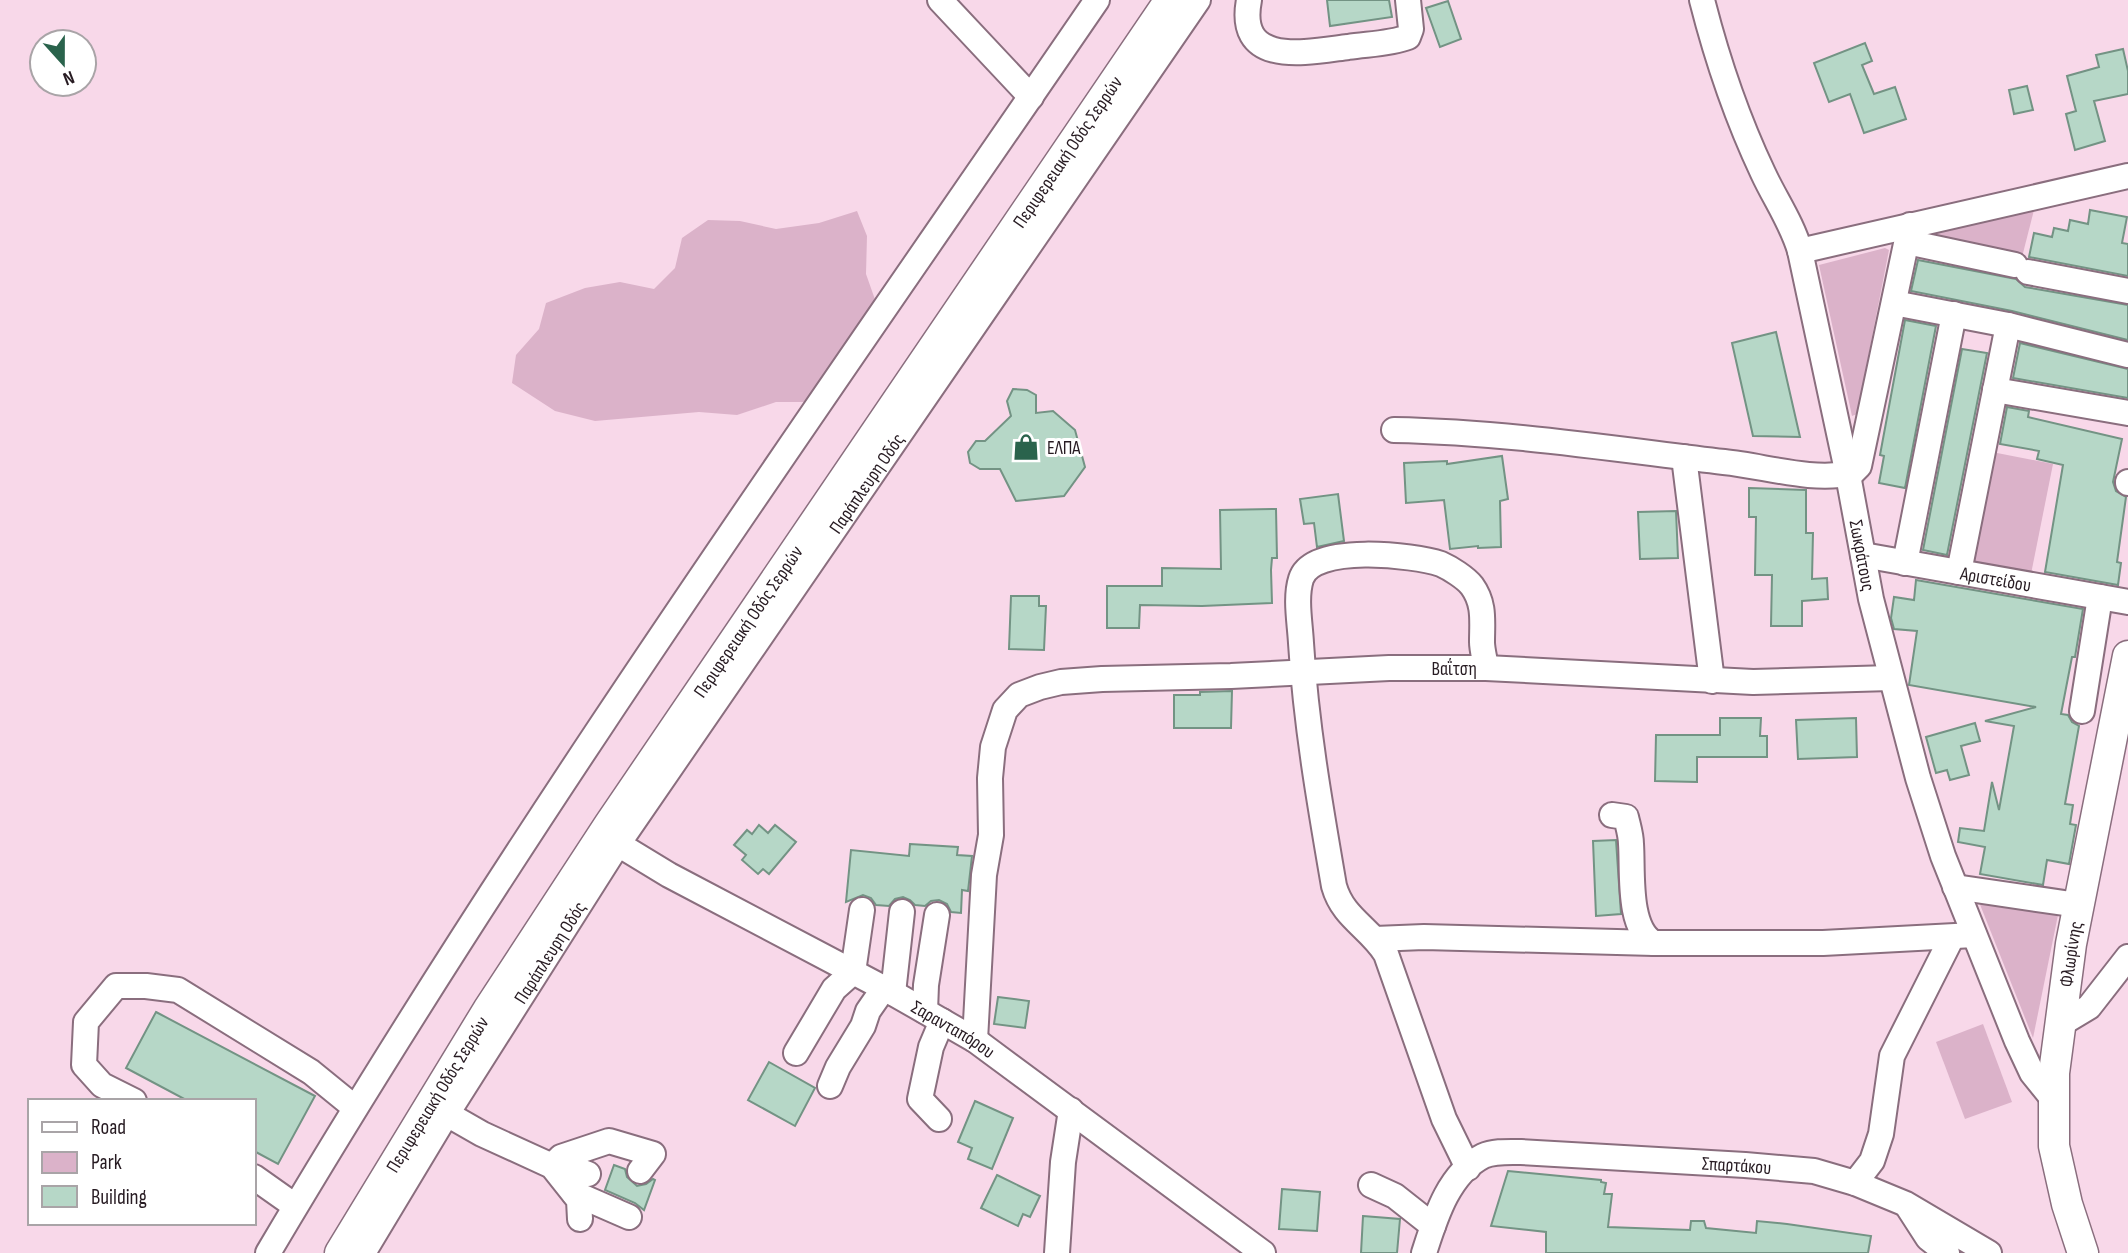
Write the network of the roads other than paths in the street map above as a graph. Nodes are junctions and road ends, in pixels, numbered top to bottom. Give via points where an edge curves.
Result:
1 (940, 0) edge
2 (1097, 0) edge
3 (1170, 0) edge
4 (1198, 0) edge
5 (1249, 0) edge
6 (1408, 0) edge
7 (1702, 0) edge
8 (1031, 97) junction
9 (2128, 176) edge
10 (1909, 234) junction
11 (1800, 251) junction
12 (2128, 291) edge
13 (1894, 303) junction
14 (1954, 314) junction
15 (2008, 325) junction
16 (2128, 355) edge
17 (1995, 390) junction
18 (2128, 413) edge
19 (1394, 430) dead end
20 (1684, 457) junction
21 (1848, 475) junction
22 (1863, 555) junction
23 (1905, 562) junction
24 (1958, 572) junction
25 (2100, 597) junction
26 (2128, 603) edge
27 (2128, 656) edge
28 (1486, 668) junction
29 (1303, 671) junction
30 (1891, 677) junction
31 (1712, 681) junction
32 (2082, 711) dead end
33 (1612, 815) dead end
34 (618, 844) junction
35 (1955, 887) junction
36 (2078, 905) junction
37 (862, 910) dead end
38 (902, 912) dead end
39 (937, 915) dead end
40 (1963, 936) junction
41 (1375, 939) junction
42 (1654, 943) junction
43 (2128, 957) edge
44 (853, 972) junction
45 (888, 990) junction
46 (822, 1009) junction
47 (868, 1011) junction
48 (933, 1016) junction
49 (2059, 1026) junction
50 (975, 1040) junction
51 (796, 1053) dead end
52 (830, 1086) dead end
53 (130, 1099) edge
54 (2053, 1099) junction
55 (354, 1107) junction
56 (1072, 1110) junction
57 (447, 1114) junction
58 (939, 1119) dead end
59 (555, 1164) junction
60 (1468, 1168) junction
61 (639, 1171) dead end
62 (256, 1178) edge
63 (581, 1183) junction
64 (1855, 1183) junction
65 (1371, 1185) dead end
66 (1906, 1204) junction
67 (296, 1206) junction
68 (629, 1217) dead end
69 (580, 1219) dead end
70 (1433, 1226) junction
71 (268, 1253) edge
72 (340, 1253) edge
73 (363, 1253) edge
74 (1057, 1253) edge
75 (1263, 1253) edge
76 (1424, 1253) edge
77 (1947, 1253) edge
78 (1989, 1253) edge
79 (2083, 1253) edge

1 - 8 street
2 - 8 street
3 - 72 main road, Περιφερειακή Οδός Σερρών via 609,825 488,1010
4 - 34 street, Παράπλευρη Οδός
5 - 6 street via 1252,34 1270,50 1295,54 1408,37
7 - 11 street, Σωκράτους via 1745,130
8 - 55 street via 524,840
9 - 10 street
10 - 11 street
10 - 12 street via 2022,268
10 - 13 street
11 - 21 street, Σωκράτους
13 - 14 street
13 - 21 street via 1859,466
14 - 15 street
14 - 23 street
15 - 16 street
15 - 17 street
17 - 18 street
17 - 24 street
19 - 20 street via 1505,435
20 - 21 street
20 - 31 street
21 - 22 street, Σωκράτους
22 - 23 street, Αριστείδου
22 - 30 street, Σωκράτους
23 - 24 street, Αριστείδου
24 - 25 street, Αριστείδου
25 - 26 street, Αριστείδου
25 - 32 street
27 - 36 main road, Φλωρίνης
28 - 29 street, Βαΐτση
28 - 29 street via 1483,615 1471,583 1443,565 1364,554 1318,564 1301,577 1298,603
28 - 31 street, Βαΐτση
29 - 41 street via 1334,886 1346,913
29 - 50 street, Βαΐτση via 1061,682 1019,695 1005,710 993,747 990,778 991,835 984,876
30 - 31 street, Βαΐτση
30 - 35 street, Σωκράτους via 1930,821
33 - 42 street via 1626,817 1633,898 1641,929
34 - 44 street, Σαρανταπόρου
34 - 57 street, Παράπλευρη Οδός
35 - 36 street
35 - 40 street, Σωκράτους
36 - 49 main road, Φλωρίνης
37 - 44 street
38 - 45 street
39 - 48 street via 926,985
40 - 42 street via 1812,943
40 - 54 street, Σωκράτους via 2032,1073
40 - 64 street via 1892,1056 1881,1134 1872,1161
41 - 42 street
41 - 60 street via 1391,965 1444,1119
43 - 49 street via 2089,1007
44 - 45 street, Σαρανταπόρου
44 - 46 street via 834,989
45 - 47 street
45 - 48 street, Σαρανταπόρου
46 - 47 street
46 - 51 street
47 - 52 street
48 - 50 street, Σαρανταπόρου
48 - 58 street via 920,1099
49 - 54 main road, Φλωρίνης
50 - 56 street, Σαρανταπόρου
53 - 55 street via 102,1085 84,1065 86,1022 116,986 178,990 311,1072
54 - 79 main road, Φλωρίνης via 2057,1165
55 - 67 street
56 - 74 street via 1063,1162
56 - 75 street, Σαρανταπόρου
57 - 59 street via 492,1139
57 - 73 street, Παράπλευρη Οδός
59 - 61 street via 561,1157 609,1141 653,1154
59 - 63 street
60 - 64 street, Σπαρτάκου via 1490,1154 1521,1152 1797,1169
60 - 70 street via 1445,1198
62 - 67 street
63 - 68 street
63 - 69 street
64 - 66 street, Σπαρτάκου
65 - 70 street via 1395,1196
66 - 77 street via 1928,1238
66 - 78 street, Σπαρτάκου
67 - 71 street
70 - 76 street

